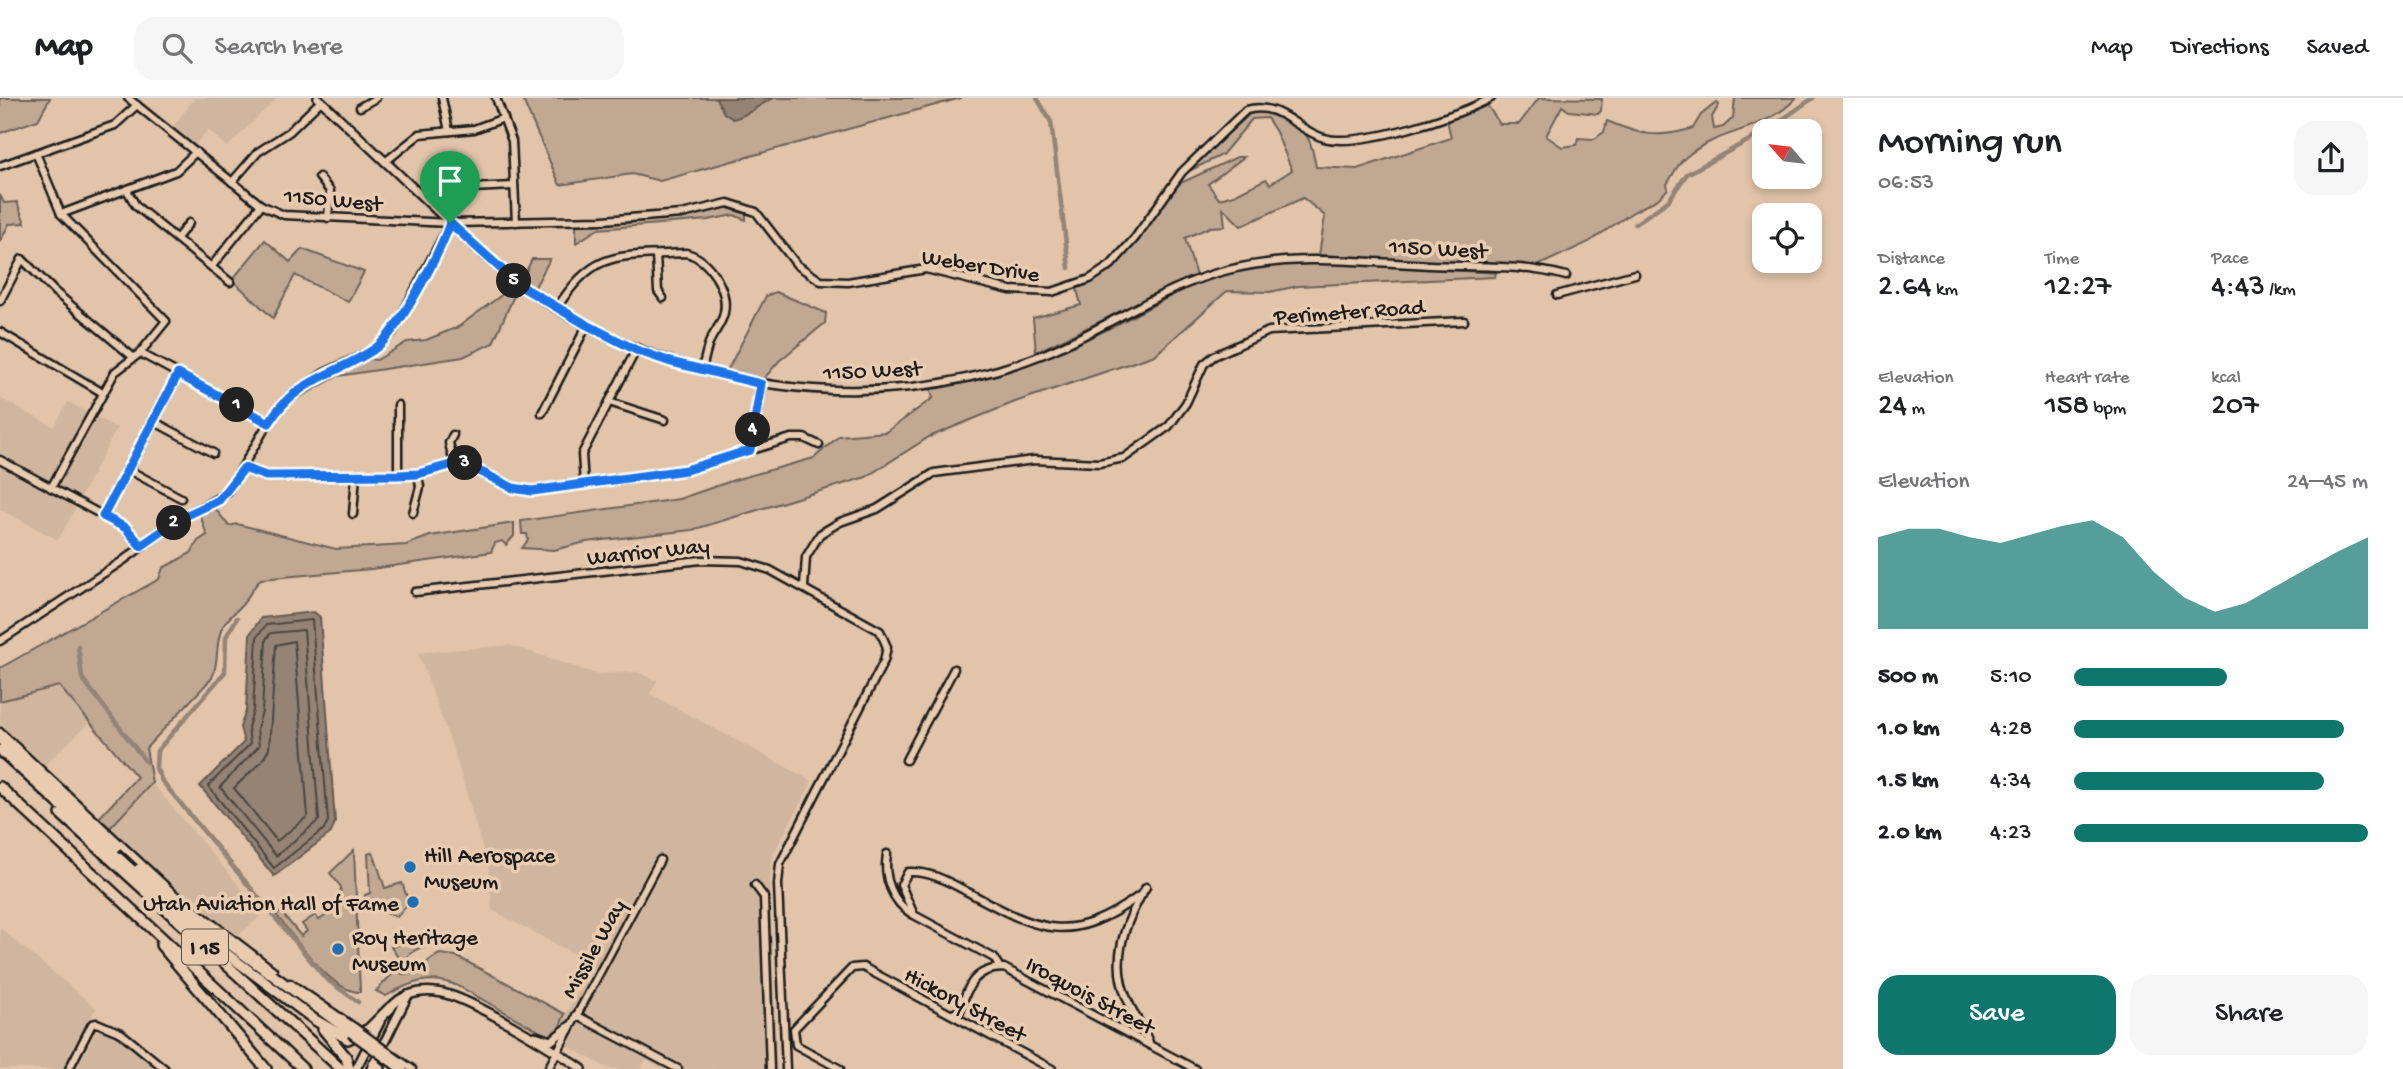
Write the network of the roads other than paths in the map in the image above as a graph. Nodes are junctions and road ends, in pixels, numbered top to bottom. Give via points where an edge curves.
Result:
1 (128, 98) edge
2 (376, 98) edge
3 (442, 98) edge
4 (496, 98) edge
5 (1491, 98) edge
6 (320, 100) edge
7 (137, 105) junction
8 (360, 107) dead end
9 (504, 118) junction
10 (449, 131) junction
11 (196, 152) junction
12 (36, 153) junction
13 (385, 162) junction
14 (0, 166) edge
15 (319, 177) dead end
16 (233, 182) junction
17 (514, 186) junction
18 (447, 188) dead end
19 (127, 190) junction
20 (261, 205) junction
21 (61, 214) junction
22 (328, 218) junction
23 (516, 222) junction
24 (189, 223) dead end
25 (450, 223) junction
26 (177, 238) junction
27 (656, 255) junction
28 (212, 266) junction
29 (1635, 274) dead end
30 (1566, 276) dead end
31 (230, 282) dead end
32 (1557, 295) dead end
33 (663, 298) dead end
34 (0, 301) edge
35 (557, 308) junction
36 (1464, 321) dead end
37 (587, 325) junction
38 (0, 332) edge
39 (636, 350) junction
40 (140, 353) junction
41 (133, 357) junction
42 (702, 370) junction
43 (178, 374) junction
44 (761, 384) junction
45 (103, 393) junction
46 (609, 402) junction
47 (398, 405) dead end
48 (542, 413) dead end
49 (666, 420) dead end
50 (153, 421) junction
51 (269, 423) junction
52 (453, 435) dead end
53 (819, 445) dead end
54 (750, 450) junction
55 (213, 453) dead end
56 (0, 460) edge
57 (454, 464) junction
58 (244, 468) junction
59 (127, 469) junction
60 (418, 474) junction
61 (356, 475) junction
62 (398, 475) junction
63 (584, 484) junction
64 (51, 488) junction
65 (181, 498) dead end
66 (413, 513) dead end
67 (354, 514) dead end
68 (103, 516) junction
69 (141, 546) junction
70 (804, 587) junction
71 (415, 592) dead end
72 (0, 641) edge
73 (954, 669) dead end
74 (0, 733) edge
75 (0, 739) edge
76 (0, 750) edge
77 (0, 758) edge
78 (906, 760) dead end
79 (0, 787) edge
80 (887, 854) dead end
81 (660, 860) dead end
82 (755, 885) dead end
83 (132, 912) junction
84 (914, 915) junction
85 (1000, 968) junction
86 (408, 995) junction
87 (390, 1008) junction
88 (950, 1014) junction
89 (576, 1015) junction
90 (495, 1018) junction
91 (315, 1020) junction
92 (570, 1026) junction
93 (352, 1030) junction
94 (1150, 1045) junction
95 (557, 1054) junction
96 (391, 1058) junction
97 (375, 1067) edge
98 (771, 1067) edge
99 (339, 1068) edge
100 (69, 1069) edge
101 (165, 1069) edge
102 (266, 1069) edge
103 (303, 1069) edge
104 (349, 1069) edge
105 (356, 1069) edge
106 (402, 1069) edge
107 (412, 1069) edge
108 (548, 1069) edge
109 (582, 1069) edge
110 (678, 1069) edge
111 (786, 1069) edge
112 (841, 1069) edge
113 (1052, 1069) edge
114 (1195, 1069) edge

1 - 7 street
2 - 8 street
3 - 10 street
4 - 9 street
5 - 23 street, Weber Drive via 1354,141 1322,137 1271,108 1246,110 1182,172 1111,265 1090,279 1052,292 1010,290 926,269 848,282 821,281 797,265 756,212 737,204 671,215
6 - 13 main road
6 - 16 street via 289,132 258,152
7 - 11 street
7 - 12 street via 115,125
9 - 10 street via 474,129
9 - 17 street via 512,141
10 - 13 street via 420,134
11 - 16 street
11 - 19 street via 176,172
12 - 14 street
12 - 21 street
13 - 25 main road
15 - 22 street via 330,191
16 - 20 street
17 - 18 street
17 - 23 street
19 - 21 street
19 - 26 street via 136,206
20 - 22 street, 1150 West via 284,215
20 - 28 street
21 - 40 street via 166,321
22 - 25 street, 1150 West
23 - 25 street, Weber Drive
24 - 26 street
25 - 35 street, 1150 West via 519,285
25 - 51 street via 393,332 374,350 324,373 288,398
26 - 28 street
27 - 33 street via 658,291
27 - 35 street via 603,260 586,272
27 - 42 street via 698,256 707,263 724,299 724,314
28 - 31 street
29 - 32 street
30 - 44 street, 1150 West via 1510,268 1341,260 1268,262 1193,281 1076,339 1007,367 891,388 835,390
34 - 41 street via 22,259
35 - 37 street, 1150 West
36 - 70 street, Perimeter Road via 1269,331 1204,364 1170,426 1124,458 1099,463 1034,460 934,473 877,509 820,534 806,557
37 - 39 street, 1150 West
37 - 48 street
38 - 45 street
39 - 42 street, 1150 West
39 - 46 street
40 - 41 street
40 - 43 street
41 - 45 street via 114,372
42 - 44 street, 1150 West
43 - 50 street
43 - 51 street
44 - 54 street
45 - 64 street
46 - 49 street
46 - 63 street via 582,454
47 - 62 street
50 - 55 street
50 - 59 street
51 - 58 street
52 - 57 street via 449,443
53 - 54 street via 791,438
54 - 63 street via 686,470
56 - 64 street
57 - 60 street
57 - 63 street via 469,464 524,491
58 - 61 street via 266,476
58 - 69 street via 219,500 181,518
59 - 65 street
59 - 68 street
60 - 62 street
60 - 66 street via 420,487
61 - 62 street
61 - 67 street
64 - 68 street
68 - 69 street via 126,528
69 - 72 street
70 - 71 street, Warrior Way via 763,567 724,560
70 - 111 street, Warrior Way via 871,624 885,638 884,661 787,844 779,869
73 - 78 street
74 - 93 street via 174,894
75 - 93 highway via 209,929
76 - 91 highway via 211,942
77 - 99 highway, I 15
79 - 83 highway, I 15
80 - 84 street via 885,866 896,901
81 - 89 street, Missile Way
82 - 98 street via 764,897
83 - 102 highway
83 - 103 highway, I 15
84 - 85 street via 994,958
84 - 94 street via 901,885 908,872 936,876 1012,916 1060,929 1101,920 1144,890 1123,933 1120,968 1127,998
85 - 88 street, Iroquois Street via 975,976 960,1011
85 - 94 street, Iroquois Street
86 - 87 main road
86 - 90 main road via 443,993
86 - 97 main road
87 - 91 highway via 369,1029 348,1039
87 - 105 main road
88 - 112 street, Hickory Street via 863,967 852,968 794,1029 796,1045
88 - 113 street, Hickory Street
89 - 92 street, Missile Way
89 - 110 street
90 - 92 main road via 551,1041
90 - 95 main road
91 - 104 highway via 338,1046
92 - 95 street, Missile Way
93 - 96 highway, bridge
94 - 114 street, Iroquois Street
95 - 108 street, Missile Way
95 - 109 main road
96 - 106 highway
96 - 107 street
100 - 101 street via 92,1024 97,1023 121,1033

